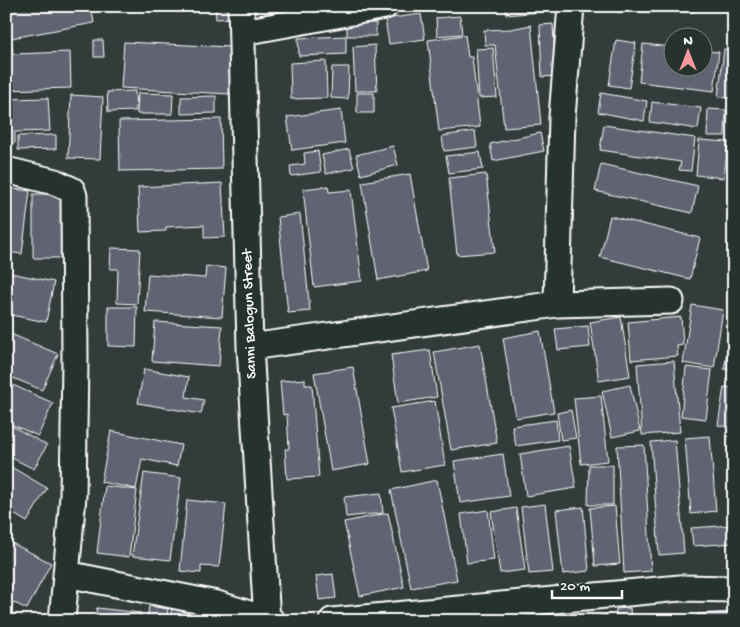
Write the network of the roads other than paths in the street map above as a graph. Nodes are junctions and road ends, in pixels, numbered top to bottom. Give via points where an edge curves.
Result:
1 (241, 6) edge
2 (385, 6) edge
3 (571, 6) edge
4 (243, 32) junction
5 (6, 170) edge
6 (671, 301) dead end
7 (557, 304) junction
8 (250, 346) junction
9 (66, 574) junction
10 (734, 589) edge
11 (62, 621) edge
12 (267, 621) edge
13 (272, 621) edge
14 (332, 621) edge

1 - 4 street, Sanni Balogun Street
2 - 4 street
3 - 7 street via 562,117
4 - 8 street, Sanni Balogun Street
5 - 9 street via 60,184 72,190 74,196 73,496
6 - 7 street
7 - 8 street
8 - 12 street, Sanni Balogun Street
9 - 11 street
9 - 12 street via 217,604
10 - 14 street via 680,588
12 - 13 street

